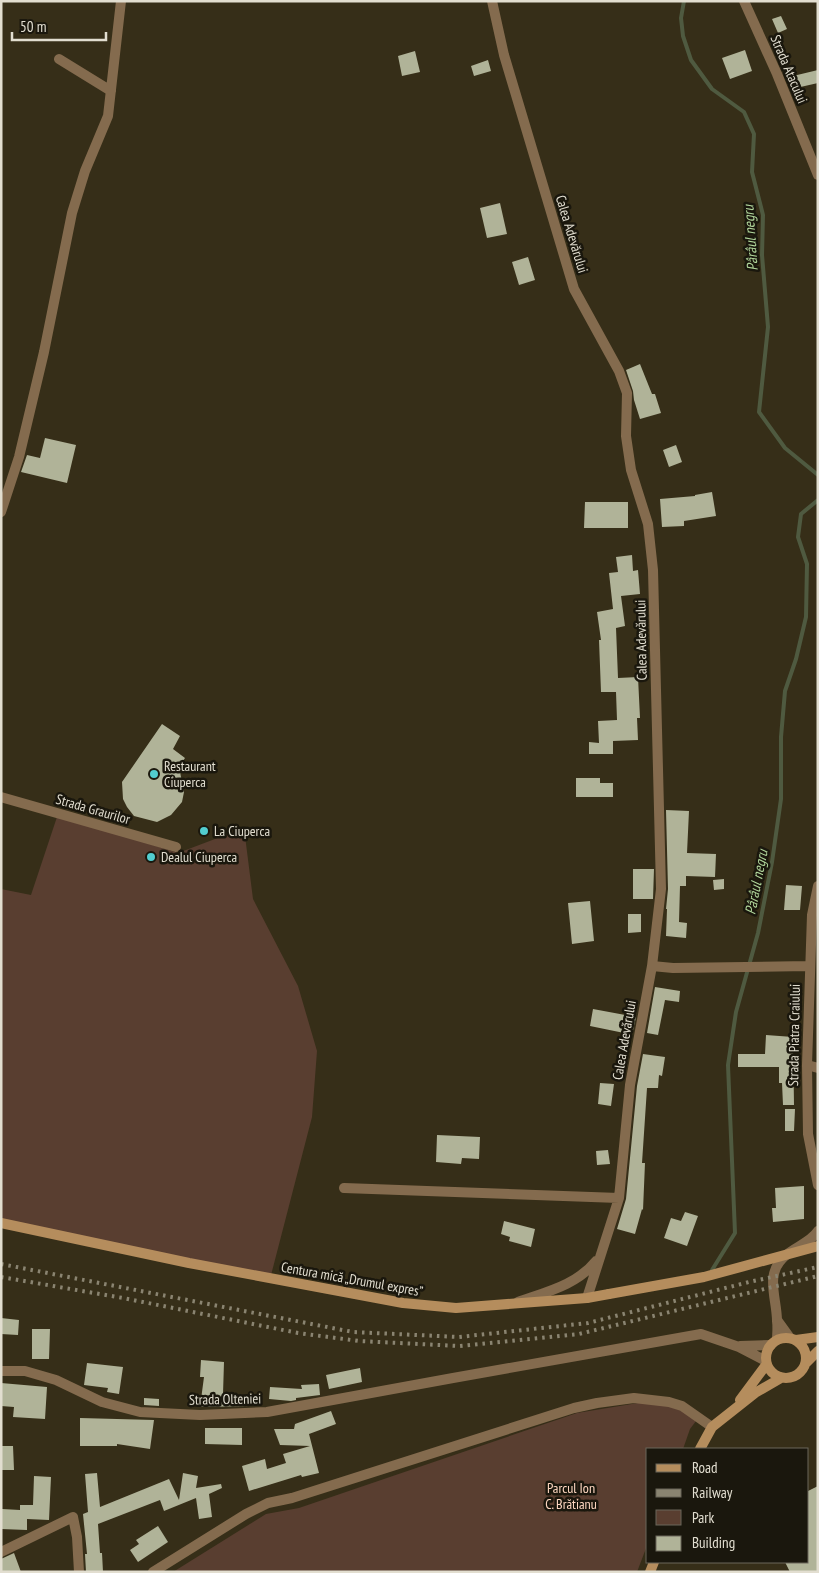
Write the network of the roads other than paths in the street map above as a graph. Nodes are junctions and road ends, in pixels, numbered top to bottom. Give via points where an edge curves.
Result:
1 (121, 1) edge
2 (492, 1) edge
3 (744, 1) edge
4 (59, 59) dead end
5 (111, 91) junction
6 (818, 175) edge
7 (1, 512) edge
8 (1, 797) edge
9 (176, 847) dead end
10 (818, 886) edge
11 (652, 966) junction
12 (809, 966) junction
13 (807, 1065) junction
14 (818, 1068) edge
15 (818, 1185) edge
16 (344, 1188) dead end
17 (619, 1198) junction
18 (1, 1224) edge
19 (818, 1231) edge
20 (818, 1246) edge
21 (601, 1254) junction
22 (587, 1298) junction
23 (518, 1302) junction
24 (778, 1320) junction
25 (818, 1337) edge
26 (793, 1339) junction
27 (774, 1343) junction
28 (739, 1346) junction
29 (818, 1351) edge
30 (766, 1363) junction
31 (806, 1363) junction
32 (1, 1371) edge
33 (782, 1378) junction
34 (734, 1409) junction
35 (712, 1427) junction
36 (701, 1448) edge
37 (1, 1552) edge
38 (79, 1572) edge
39 (153, 1572) edge

1 - 5 street
2 - 11 street, Calea Adevărului via 504,55 574,289 619,371 627,393 626,436 631,470 648,524 653,570 661,889
3 - 6 street, Strada Atacului
4 - 5 street
5 - 7 street via 108,116 72,213 42,362 19,457
8 - 9 street, Strada Graurilor
10 - 12 street, Strada Piatra Craiului via 812,915
11 - 12 street
11 - 17 street, Calea Adevărului via 630,1085
12 - 13 street, Strada Piatra Craiului
13 - 14 street
13 - 15 street, Strada Piatra Craiului via 808,1134
16 - 17 street
17 - 21 street, Calea Adevărului
18 - 23 main road, Centura mică „Drumul expres” via 189,1264 403,1304 456,1308
19 - 24 street via 814,1237 794,1248 774,1269 773,1296
20 - 22 main road, Centura mică „Drumul expres”, bridge via 704,1277
21 - 22 street, Calea Adevărului
21 - 23 street via 588,1270 570,1283
22 - 23 main road, Centura mică „Drumul expres”
24 - 26 street
24 - 27 street
25 - 26 main road
26 - 27 main road
26 - 31 main road via 805,1350
27 - 28 street
27 - 30 main road via 768,1350
28 - 30 street
28 - 32 street, Strada Olteniei via 701,1334 267,1412 200,1415 140,1412 102,1402 56,1380 25,1371
29 - 31 main road
30 - 33 main road via 776,1376
30 - 34 main road
31 - 33 main road via 800,1374
33 - 34 main road
34 - 35 main road
35 - 36 main road
35 - 39 street via 682,1406 669,1402 634,1398 574,1408 268,1503
37 - 38 street via 73,1517

